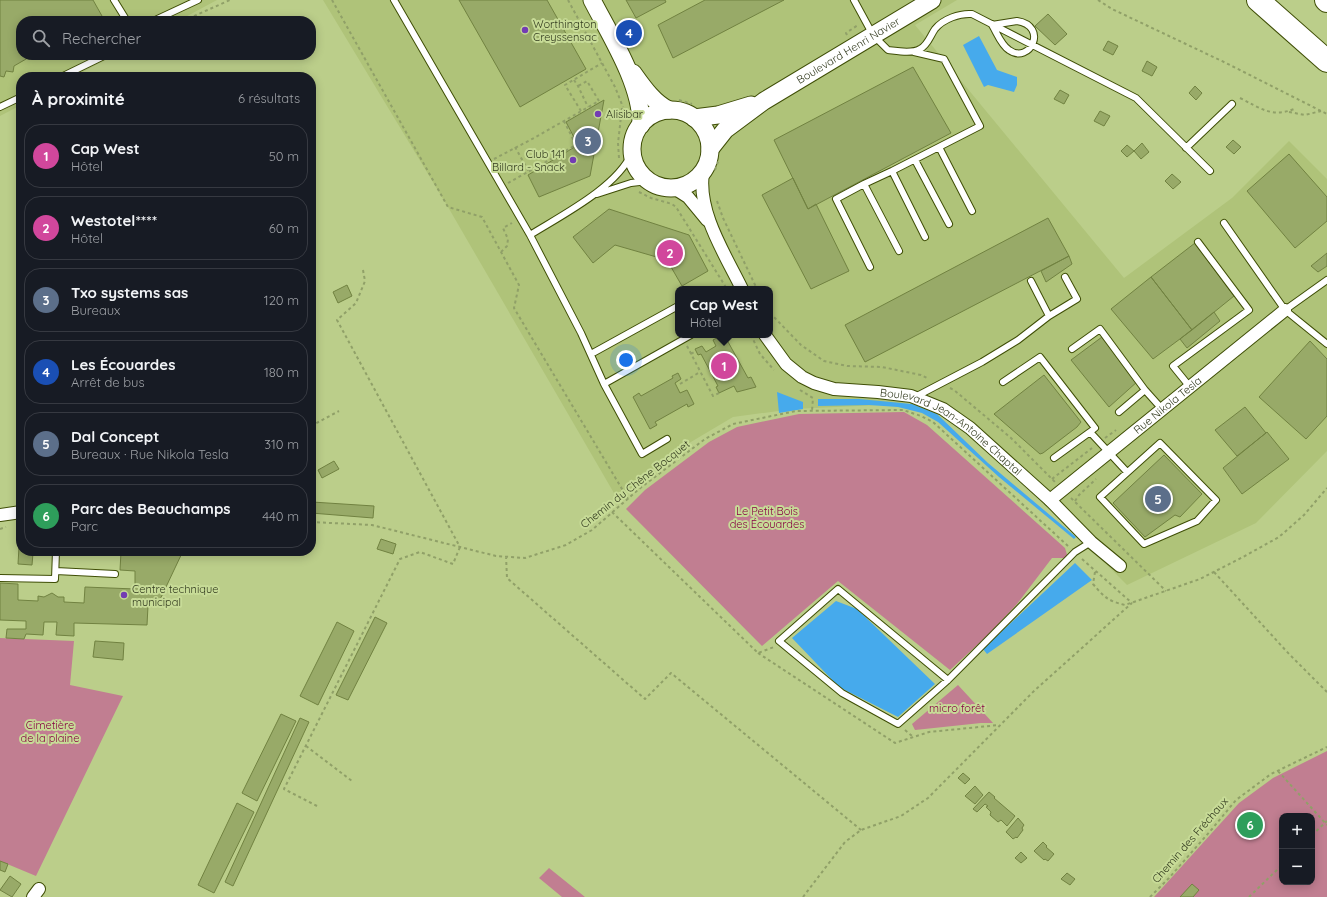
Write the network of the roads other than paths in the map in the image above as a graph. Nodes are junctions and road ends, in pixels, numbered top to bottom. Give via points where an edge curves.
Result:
1 (114, 0) edge
2 (198, 0) edge
3 (394, 0) edge
4 (592, 0) edge
5 (854, 0) edge
6 (932, 0) edge
7 (1258, 0) edge
8 (124, 16) edge
9 (164, 16) edge
10 (992, 25) junction
11 (873, 35) junction
12 (1032, 45) junction
13 (913, 51) junction
14 (96, 60) edge
15 (1327, 61) edge
16 (625, 62) junction
17 (71, 72) edge
18 (16, 99) edge
19 (764, 101) junction
20 (1232, 104) road end
21 (674, 105) junction
22 (0, 107) edge
23 (696, 112) junction
24 (641, 125) junction
25 (939, 147) junction
26 (1186, 148) junction
27 (632, 153) junction
28 (715, 153) junction
29 (915, 160) junction
30 (892, 171) junction
31 (1210, 171) dead end
32 (708, 172) junction
33 (648, 180) junction
34 (864, 184) junction
35 (674, 188) junction
36 (595, 194) junction
37 (972, 211) dead end
38 (710, 223) junction
39 (1224, 223) dead end
40 (949, 224) dead end
41 (530, 235) junction
42 (925, 237) dead end
43 (1198, 242) dead end
44 (899, 251) dead end
45 (870, 267) dead end
46 (1066, 277) dead end
47 (1327, 280) edge
48 (1031, 281) dead end
49 (741, 286) edge
50 (675, 308) edge
51 (1285, 310) junction
52 (1049, 316) junction
53 (687, 338) edge
54 (767, 338) edge
55 (1327, 344) edge
56 (1072, 349) dead end
57 (592, 354) junction
58 (1003, 382) dead end
59 (604, 384) junction
60 (1190, 387) junction
61 (1145, 390) junction
62 (915, 397) junction
63 (1162, 409) junction
64 (1119, 412) dead end
65 (1090, 432) junction
66 (667, 439) dead end
67 (1108, 452) junction
68 (1054, 458) dead end
69 (1127, 472) junction
70 (1050, 500) junction
71 (16, 512) edge
72 (0, 515) edge
73 (1091, 542) junction
74 (56, 556) edge
75 (1120, 566) dead end
76 (56, 572) junction
77 (115, 574) dead end
78 (0, 578) edge
79 (948, 680) junction

1 - 8 lane
2 - 9 lane
3 - 41 lane
4 - 16 main road
5 - 11 lane
6 - 11 main road, Boulevard Henri Navier
7 - 15 highway
10 - 12 lane
10 - 12 lane via 1008,50 1014,53 1026,52
10 - 12 lane via 1025,22 1034,32
10 - 13 lane via 972,14 963,13 939,25 920,50
11 - 13 lane via 888,50
11 - 19 main road, Boulevard Henri Navier
12 - 26 lane via 1136,98
13 - 25 lane via 944,59 980,126
14 - 17 lane
16 - 21 main road via 661,106
16 - 24 main road via 638,101
18 - 22 lane
19 - 23 main road, Boulevard Henri Navier via 718,115
19 - 28 main road, Boulevard Henri Navier via 725,130
20 - 26 lane
21 - 23 main road via 682,112
21 - 24 main road via 653,115
23 - 28 main road
24 - 27 main road via 634,138
25 - 29 lane
25 - 37 lane
26 - 31 lane
27 - 33 main road via 637,169
27 - 36 lane via 622,170
28 - 32 main road via 708,161
29 - 30 lane
29 - 40 lane
30 - 34 lane
30 - 42 lane
32 - 35 main road via 685,186
32 - 38 street via 702,188
33 - 35 main road via 656,185
33 - 36 lane
34 - 44 lane
34 - 45 lane via 836,199
35 - 38 street via 688,197
36 - 41 lane
38 - 49 street
39 - 51 lane
41 - 57 lane
43 - 60 lane via 1249,310 1173,366
46 - 52 lane via 1077,299
47 - 51 lane
48 - 52 lane
50 - 57 lane
51 - 55 lane
51 - 60 street, Rue Nikola Tesla
52 - 62 lane via 1018,340 982,362
53 - 59 lane
54 - 62 street, Boulevard Jean-Antoine Chaptal via 786,364 802,378 814,383 834,389
56 - 61 lane via 1100,329
57 - 59 lane
58 - 65 lane via 1040,357 1095,428
59 - 66 lane via 642,454
60 - 63 street, Rue Nikola Tesla
61 - 63 lane
61 - 64 lane
62 - 70 street, Boulevard Jean-Antoine Chaptal via 943,409 970,428
63 - 67 street, Rue Nikola Tesla
65 - 67 lane
65 - 68 lane
67 - 69 lane
67 - 70 street, Rue Nikola Tesla
69 - 69 lane via 1100,497 1144,544 1197,521 1216,500 1160,443
70 - 73 street, Boulevard Jean-Antoine Chaptal
71 - 72 street
73 - 75 street, Boulevard Jean-Antoine Chaptal
73 - 79 lane via 1075,552
74 - 76 lane
76 - 77 lane
76 - 78 lane via 55,579
79 - 79 lane via 898,724 842,693 779,641 838,589

